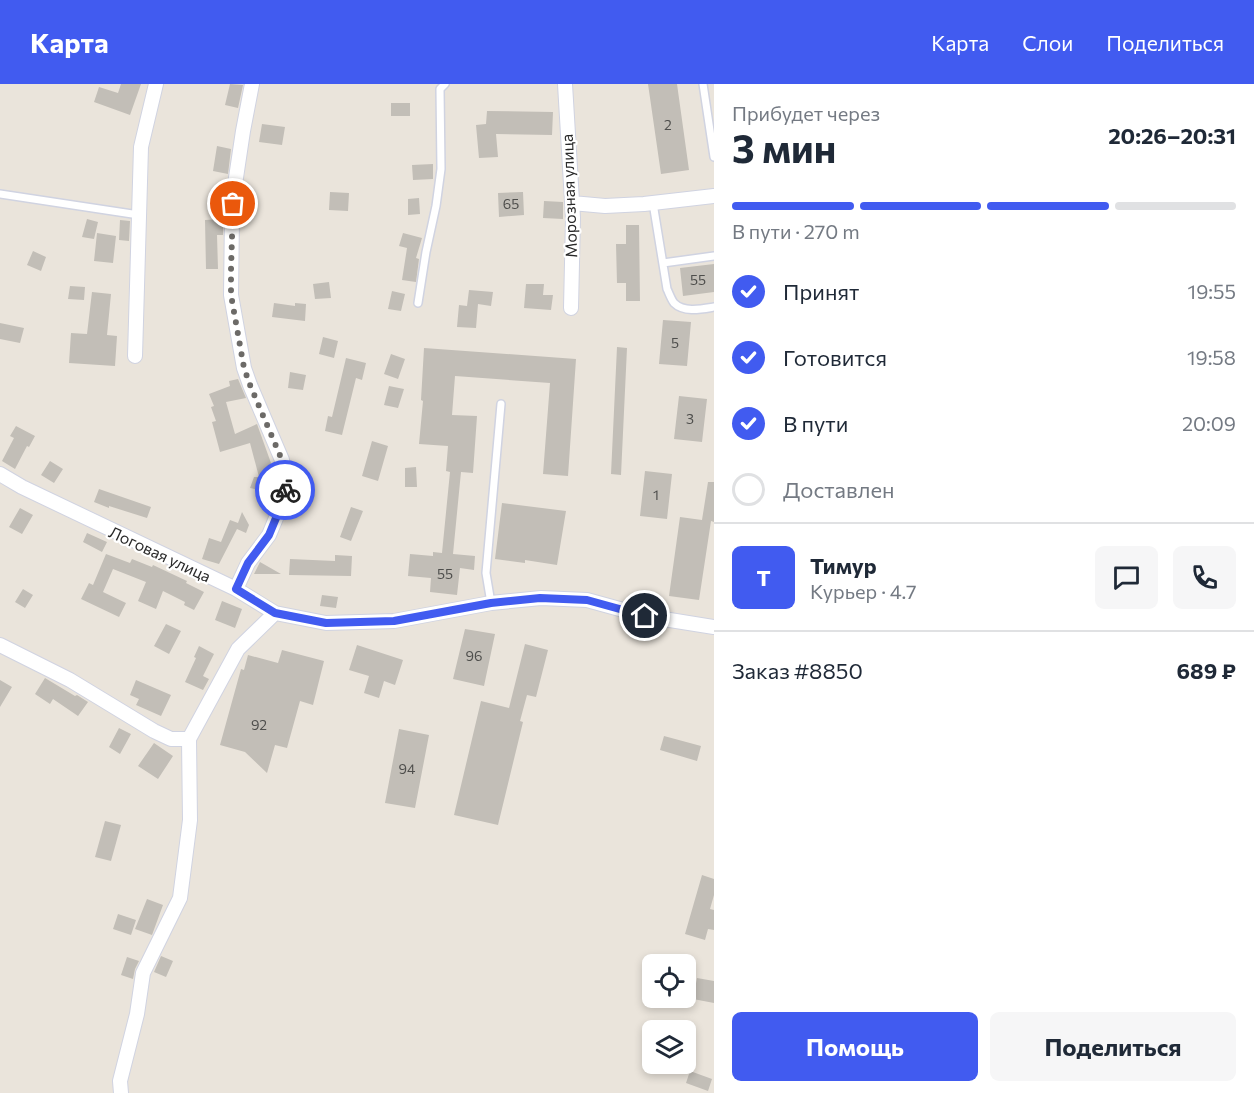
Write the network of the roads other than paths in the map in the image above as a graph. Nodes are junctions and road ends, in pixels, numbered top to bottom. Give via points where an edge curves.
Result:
1 (156, 84) edge
2 (252, 84) edge
3 (445, 84) edge
4 (565, 84) edge
5 (703, 84) edge
6 (714, 157) edge
7 (0, 195) edge
8 (714, 196) edge
9 (572, 203) junction
10 (653, 203) junction
11 (139, 215) junction
12 (714, 256) edge
13 (663, 263) junction
14 (418, 303) dead end
15 (714, 307) edge
16 (571, 308) dead end
17 (135, 356) dead end
18 (501, 404) dead end
19 (0, 474) edge
20 (236, 589) junction
21 (491, 603) junction
22 (275, 613) junction
23 (714, 627) edge
24 (0, 645) edge
25 (189, 739) junction
26 (121, 1093) edge

1 - 11 street via 141,147
2 - 20 street via 234,191 231,295 244,368 282,460 286,486 269,535 248,563
3 - 14 lane via 440,89 439,187
4 - 9 street, Морозная улица
5 - 6 lane
7 - 11 lane
8 - 10 street
9 - 10 street
9 - 16 street, Морозная улица
10 - 13 lane
11 - 17 street
12 - 13 lane
13 - 15 lane via 673,302 680,308 696,310
18 - 21 lane via 486,573
19 - 20 street, Логовая улица
20 - 22 street, Логовая улица
21 - 22 street, Логовая улица via 394,621 326,623
21 - 23 street, Логовая улица via 540,598 587,600 645,616
22 - 25 street via 238,649
24 - 25 street via 70,680 154,731 171,739
25 - 26 street via 190,820 180,898 143,973

